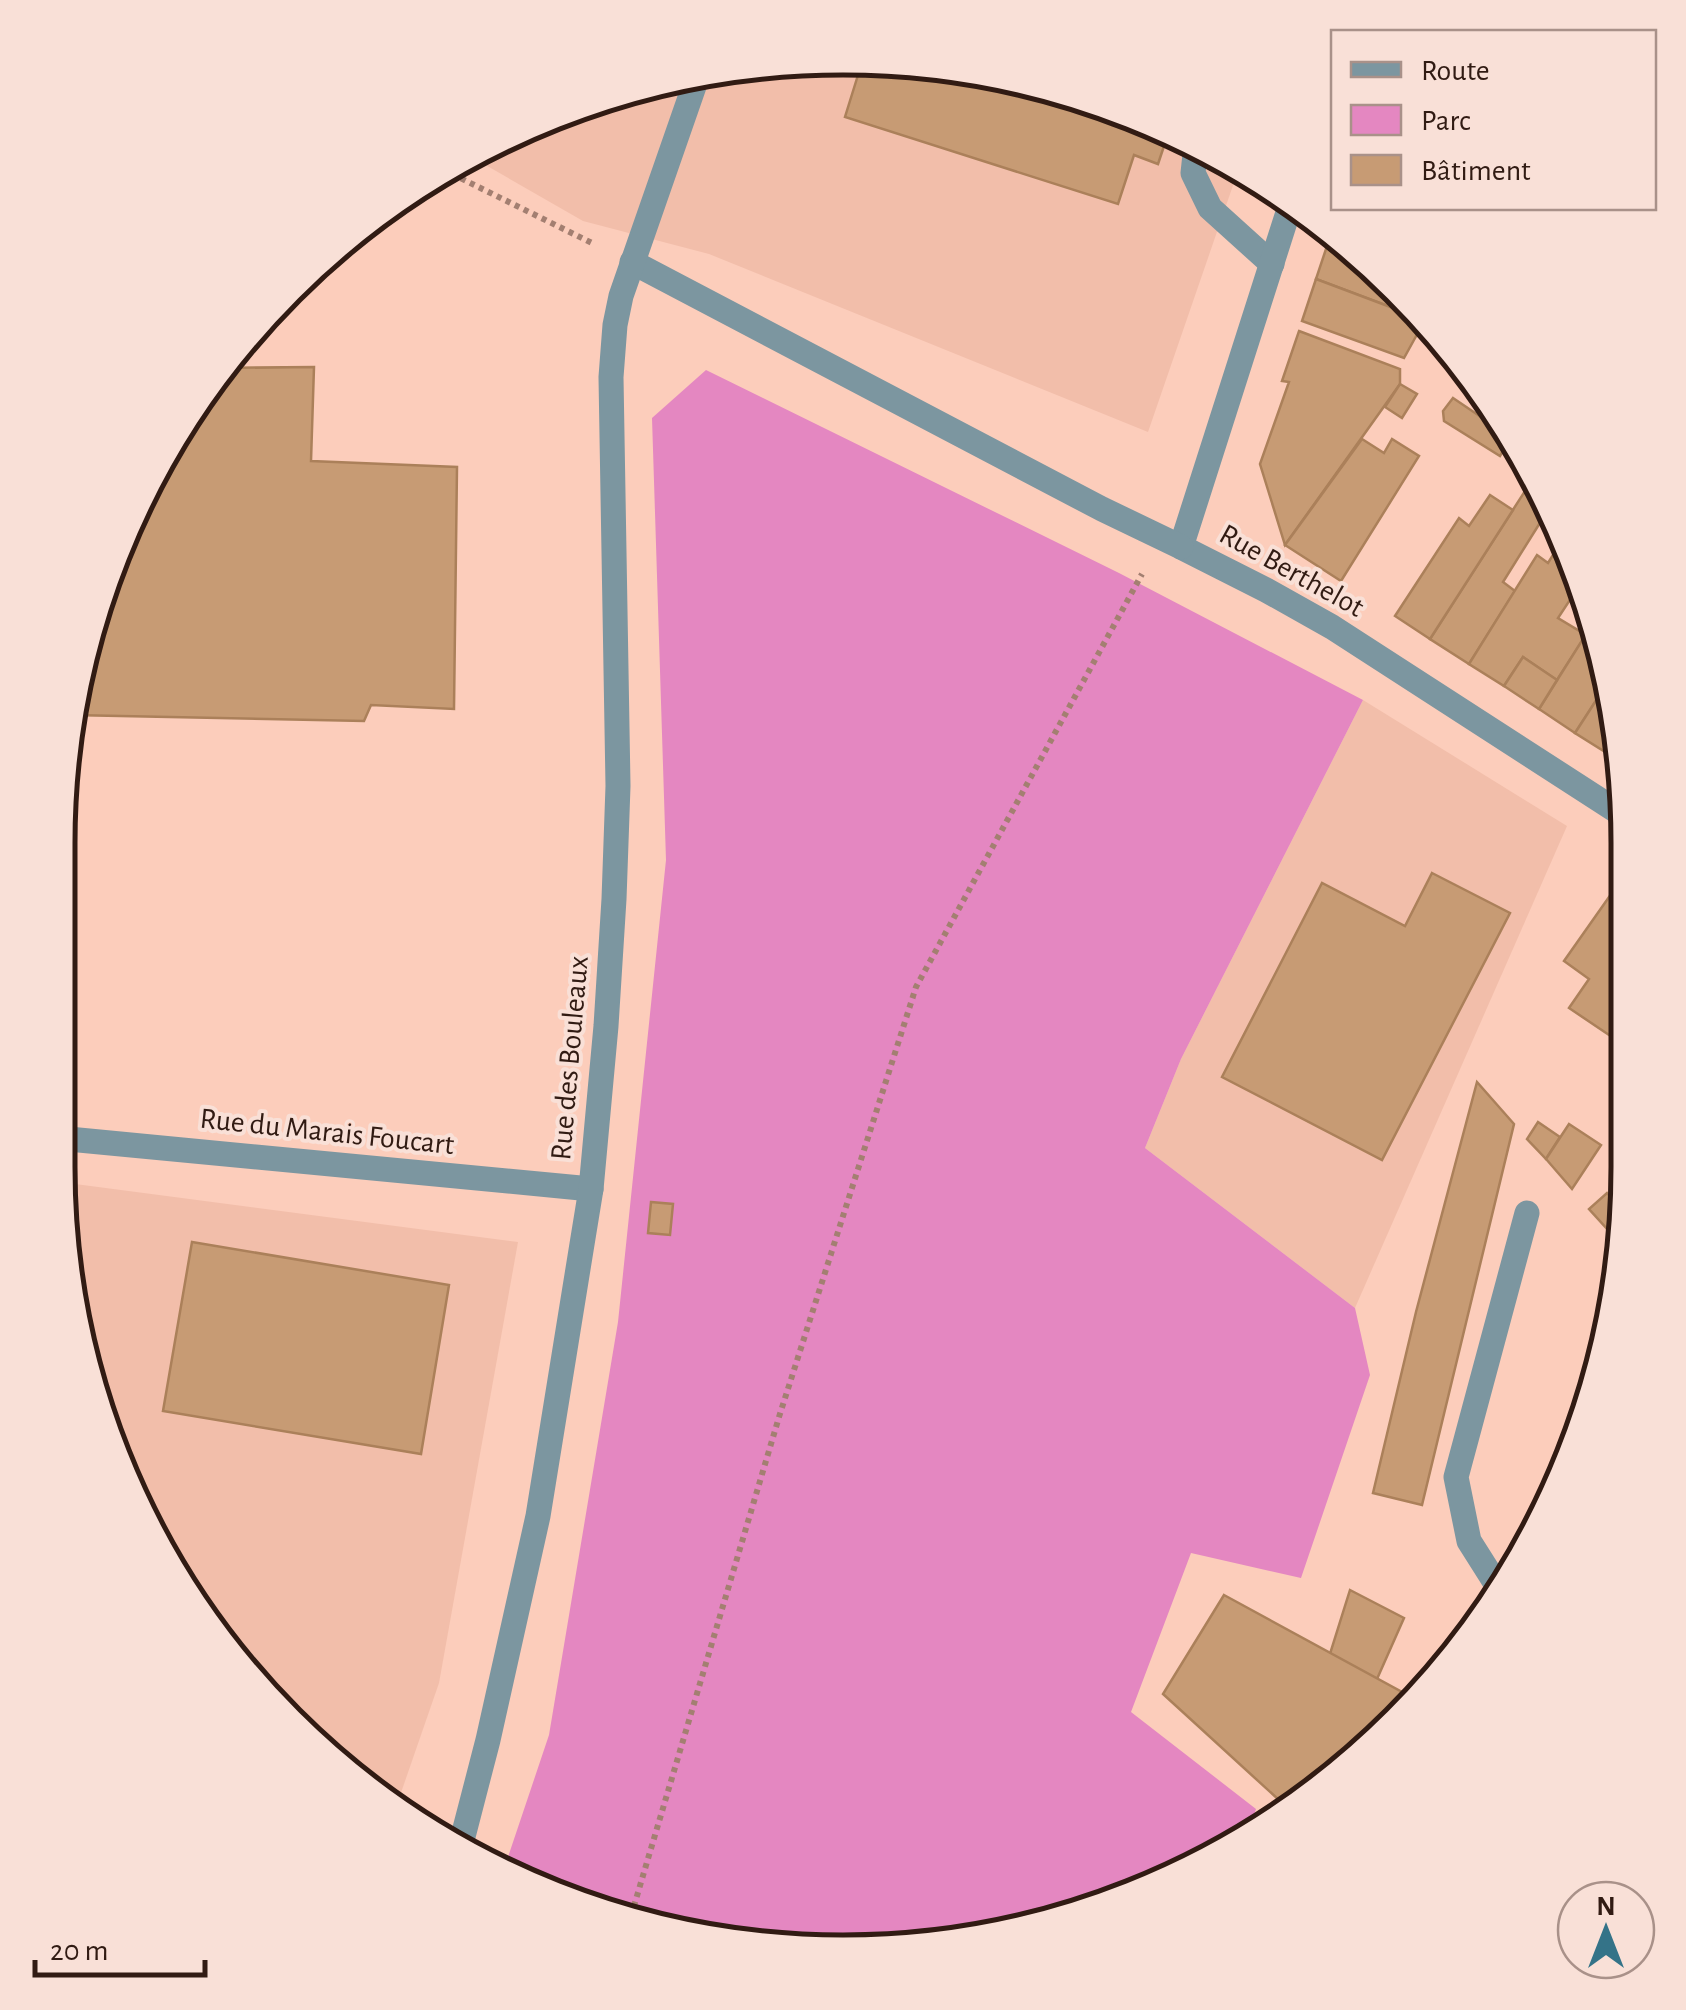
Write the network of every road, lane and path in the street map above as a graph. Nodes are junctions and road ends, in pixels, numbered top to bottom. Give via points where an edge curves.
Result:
1 (693, 90) edge
2 (1194, 160) edge
3 (460, 178) edge
4 (1287, 216) edge
5 (632, 262) junction
6 (1272, 264) junction
7 (1171, 543) junction
8 (1610, 806) edge
9 (75, 1140) edge
10 (590, 1189) junction
11 (1528, 1213) dead end
12 (1492, 1577) edge
13 (463, 1834) edge
14 (634, 1906) edge

1 - 5 street, Rue des Bouleaux
2 - 6 street via 1193,173 1210,208
3 - 5 path
4 - 6 street, Rue Berthelot
5 - 7 street
5 - 10 street, Rue des Bouleaux via 612,350 618,786
6 - 7 street, Rue Berthelot
7 - 8 street, Rue Berthelot via 1332,626
7 - 14 path via 1092,664 916,987
9 - 10 street, Rue du Marais Foucart
10 - 13 street, Rue des Bouleaux via 538,1516
11 - 12 street via 1456,1478 1469,1541

